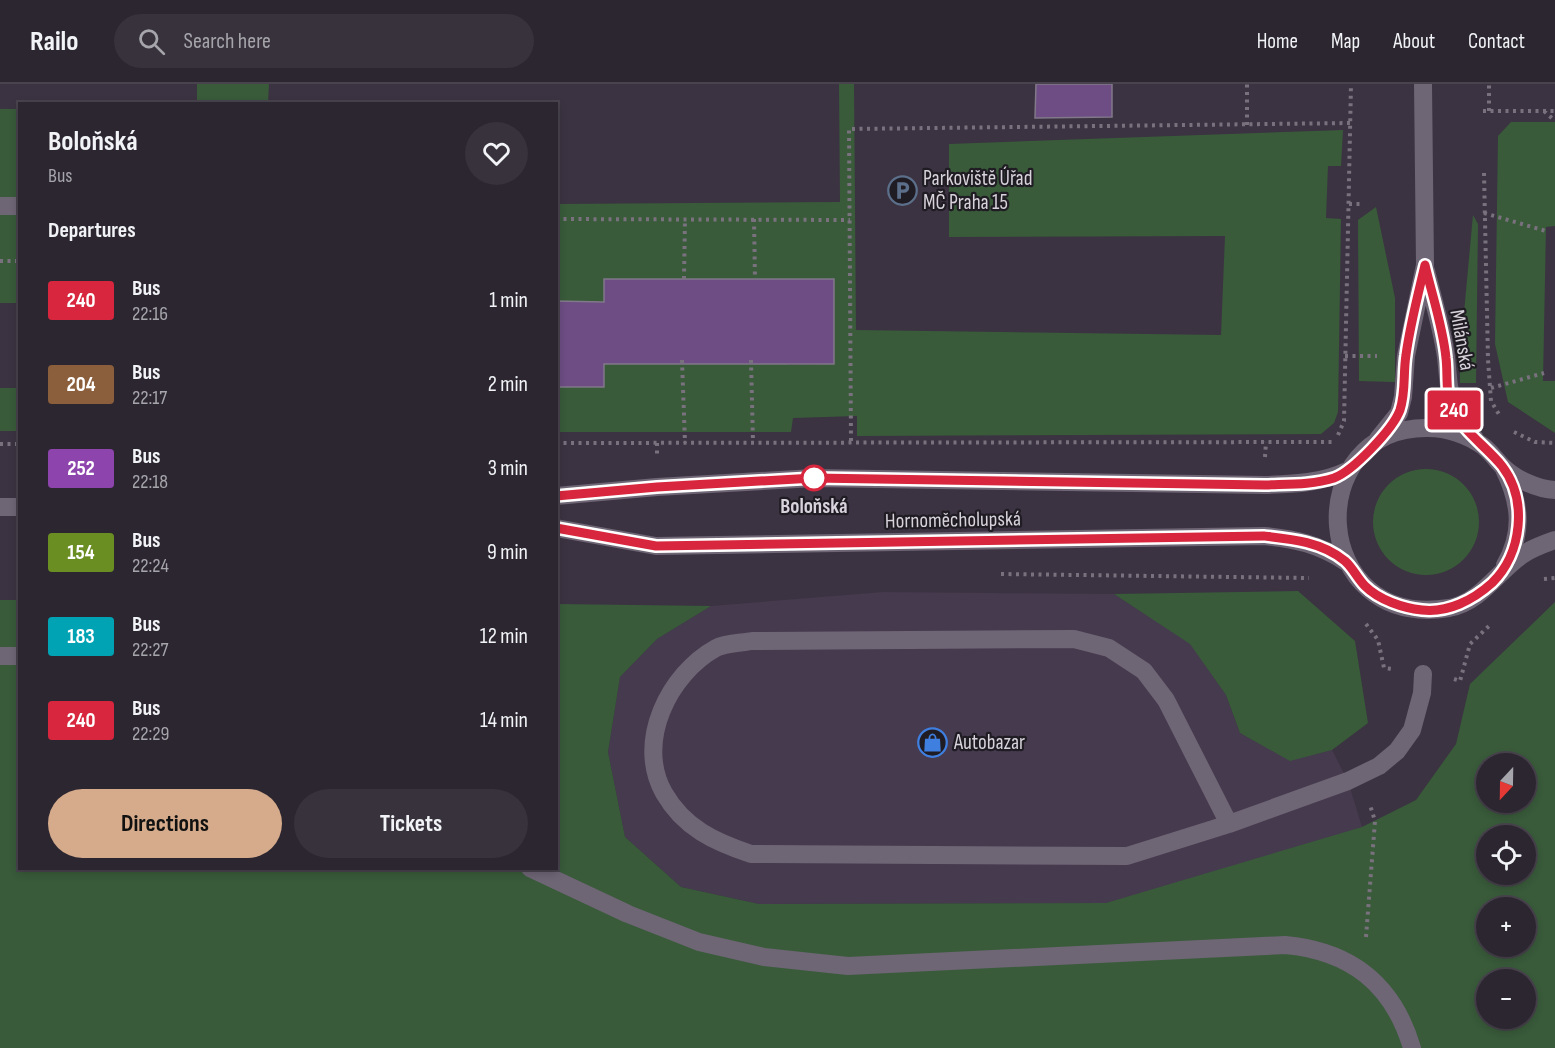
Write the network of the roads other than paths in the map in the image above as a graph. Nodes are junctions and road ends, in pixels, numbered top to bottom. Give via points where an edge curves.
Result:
1 (1424, 84) edge
2 (0, 206) edge
3 (18, 206) edge
4 (1425, 265) junction
5 (1371, 446) junction
6 (1484, 447) junction
7 (1503, 468) junction
8 (1349, 470) junction
9 (1555, 490) edge
10 (558, 496) edge
11 (0, 507) edge
12 (18, 507) edge
13 (558, 528) edge
14 (1555, 540) edge
15 (1346, 562) junction
16 (1500, 576) junction
17 (0, 656) edge
18 (18, 656) edge
19 (1423, 674) road end
20 (1229, 824) junction
21 (534, 870) edge
22 (1412, 1048) edge

1 - 4 street, Milánská
2 - 3 street
4 - 5 street, Milánská via 1406,356 1403,397 1390,426
4 - 6 street, Milánská via 1446,357 1451,406 1463,426
5 - 6 street, Hornoměcholupská via 1399,431 1428,428 1459,433
5 - 8 street, Hornoměcholupská
6 - 7 street, Hornoměcholupská
7 - 9 street, Hornoměcholupská via 1519,479
7 - 16 street, Hornoměcholupská via 1516,494 1519,523 1514,550
8 - 10 street, Hornoměcholupská via 1323,480 1265,485 814,478
8 - 15 street, Hornoměcholupská via 1338,499 1336,531
11 - 12 street
13 - 15 street, Hornoměcholupská via 656,546 1264,536 1323,547
14 - 16 street, Hornoměcholupská via 1522,555
15 - 16 street, Hornoměcholupská via 1374,593 1392,604 1424,611 1452,608 1478,595
17 - 18 street
19 - 20 street via 1412,730 1397,751 1360,777
20 - 20 street via 1126,856 751,854 716,842 686,820 664,792 653,758 657,726 670,691 691,666 718,647 752,641 1074,639 1109,648 1144,671 1166,700
21 - 22 street via 699,942 764,957 848,966 1285,945 1311,947 1358,967 1377,984 1405,1025

